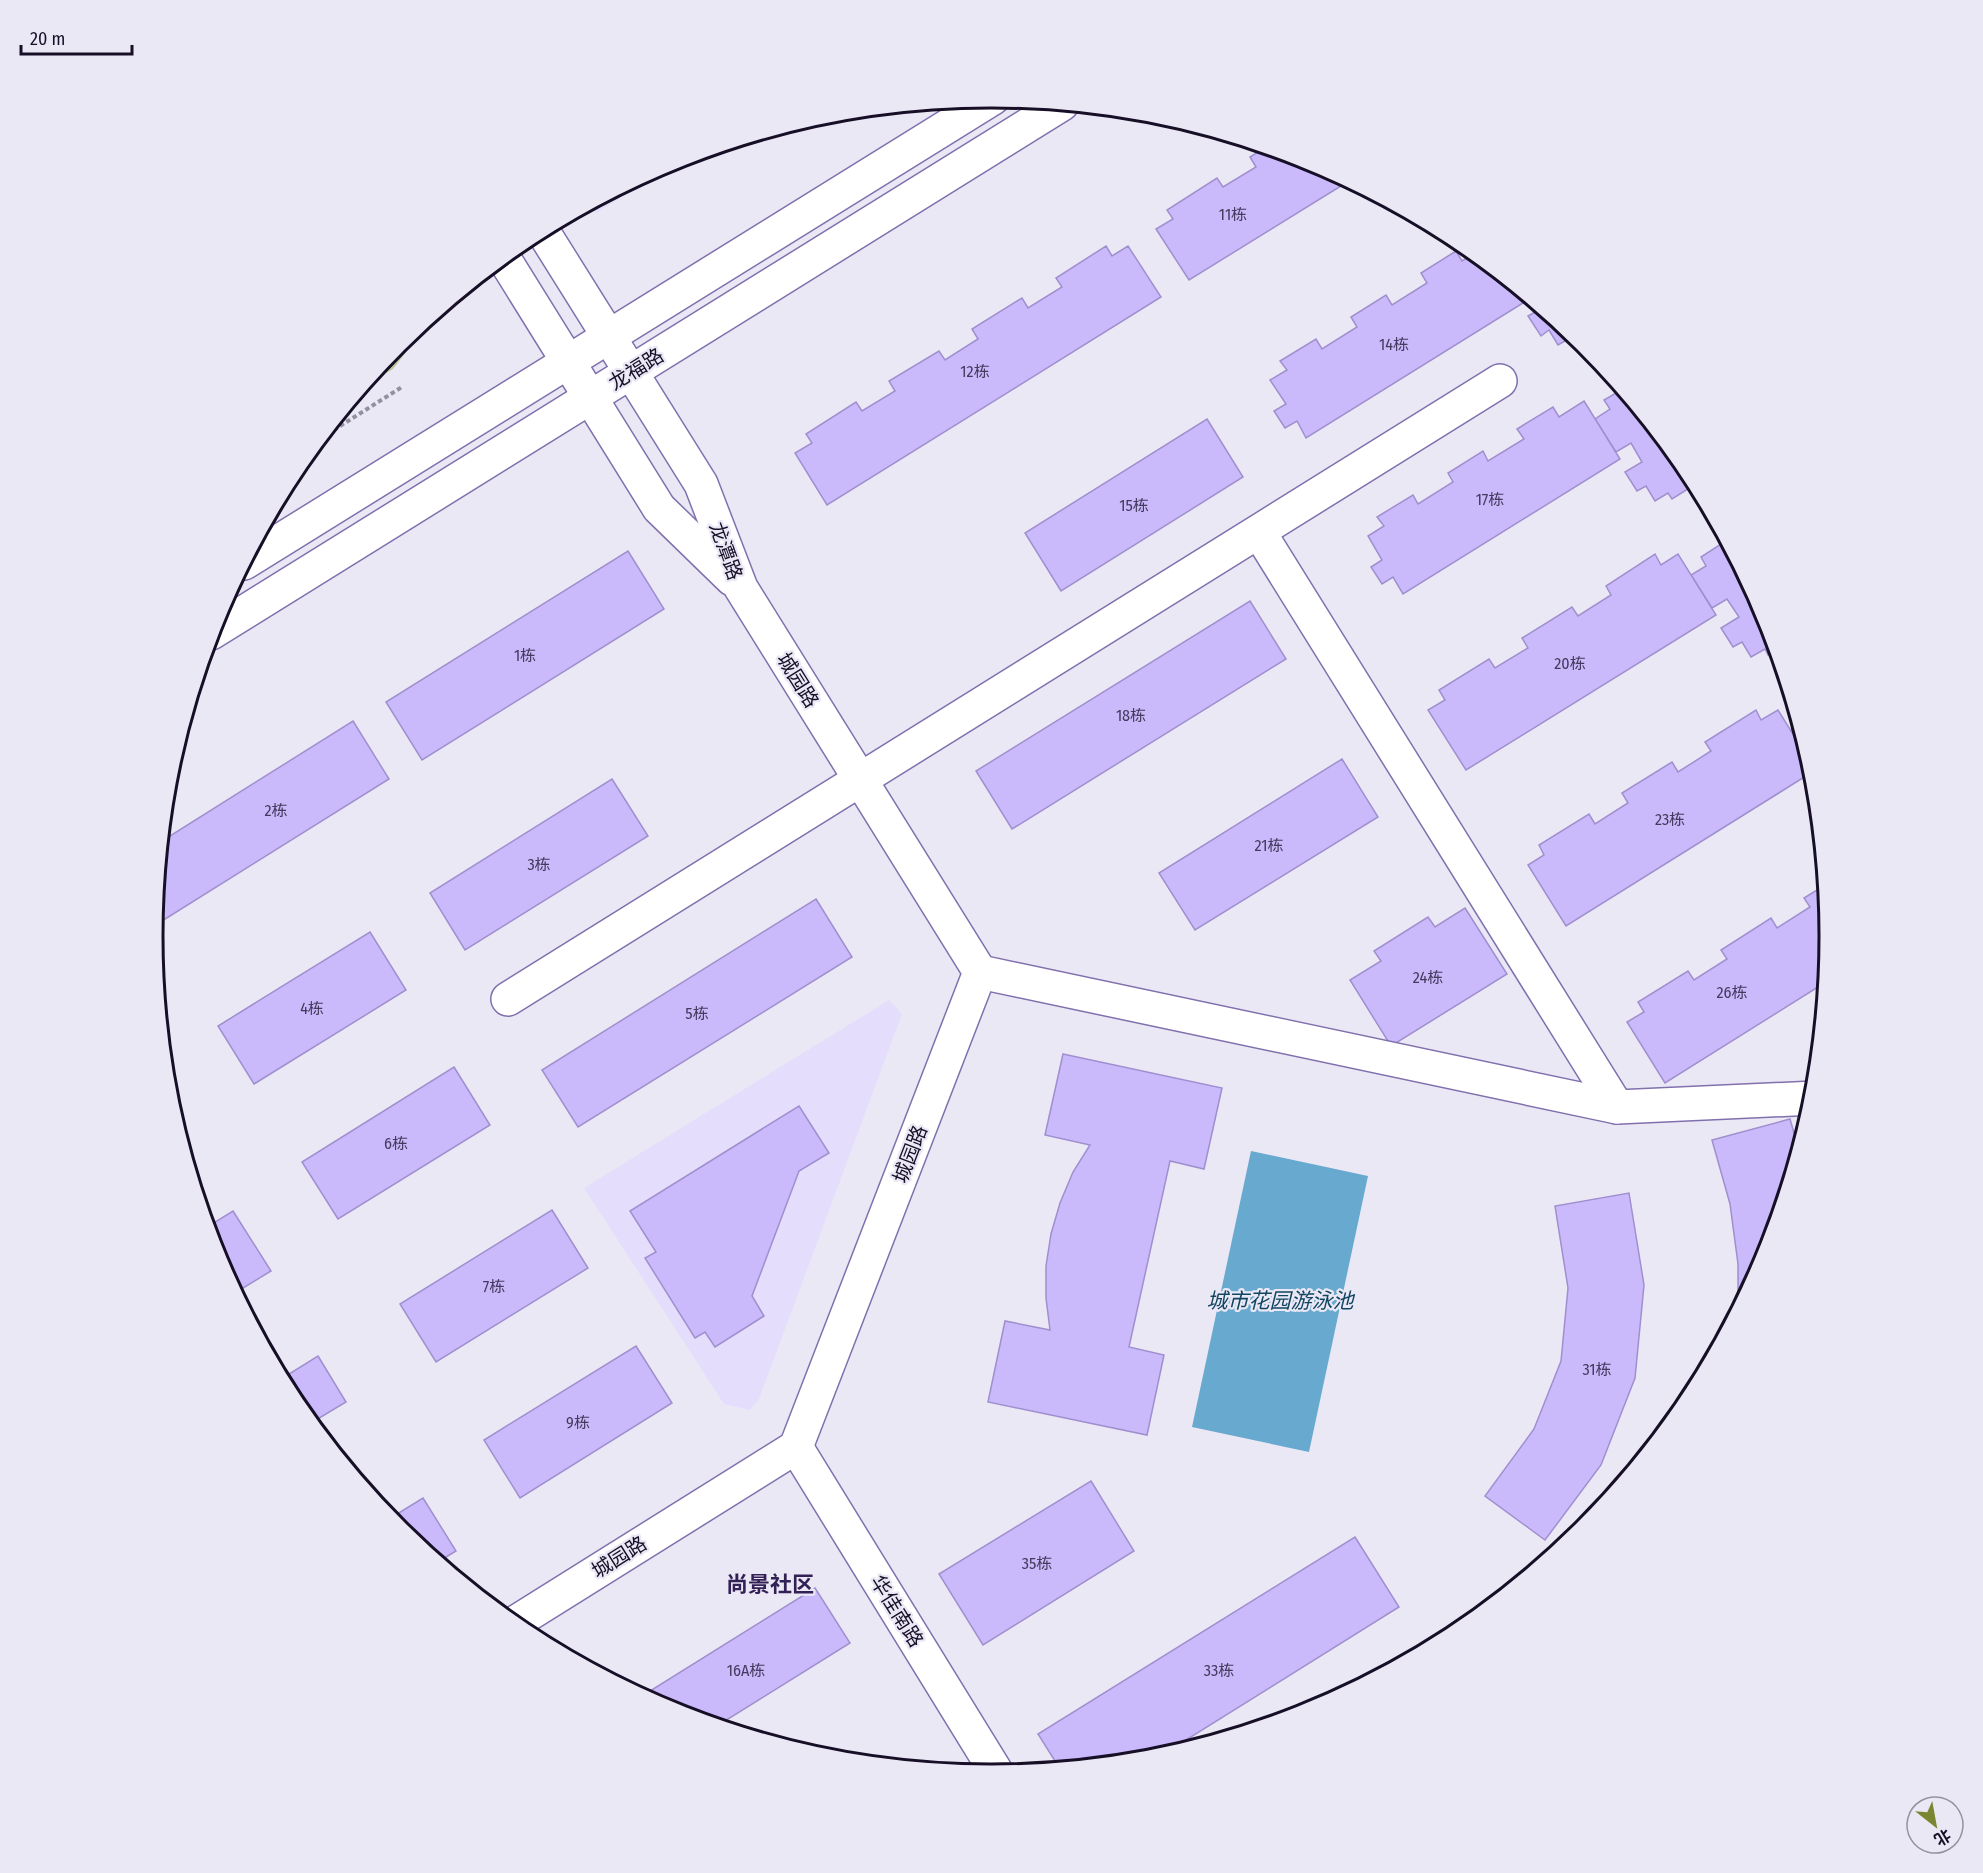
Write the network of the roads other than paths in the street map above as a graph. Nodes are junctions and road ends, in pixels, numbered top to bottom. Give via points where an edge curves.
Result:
1 (976, 109) edge
2 (1052, 111) edge
3 (547, 238) edge
4 (508, 264) edge
5 (609, 337) junction
6 (569, 362) junction
7 (630, 372) junction
8 (1500, 381) dead end
9 (591, 397) junction
10 (1259, 532) junction
11 (256, 556) edge
12 (741, 588) junction
13 (224, 625) edge
14 (860, 780) junction
15 (980, 972) junction
16 (508, 999) dead end
17 (1804, 1099) edge
18 (1617, 1107) junction
19 (796, 1447) junction
20 (522, 1619) edge
21 (992, 1765) edge

1 - 5 street
2 - 7 street, 龙福路
3 - 5 street, 龙潭路
4 - 6 street, 龙潭路
5 - 6 street
5 - 7 street, 龙潭路
6 - 9 street, 龙潭路
6 - 11 street
7 - 9 street, 龙福路
7 - 12 street, 龙潭路 via 701,484
8 - 10 street
9 - 12 street, 龙潭路 via 659,508
9 - 13 street, 龙福路
10 - 14 street
10 - 18 street
12 - 14 street, 城园路
14 - 15 street, 城园路
14 - 16 street
15 - 18 street
15 - 19 street, 城园路
17 - 18 street
19 - 20 street, 城园路
19 - 21 street, 华佳南路

